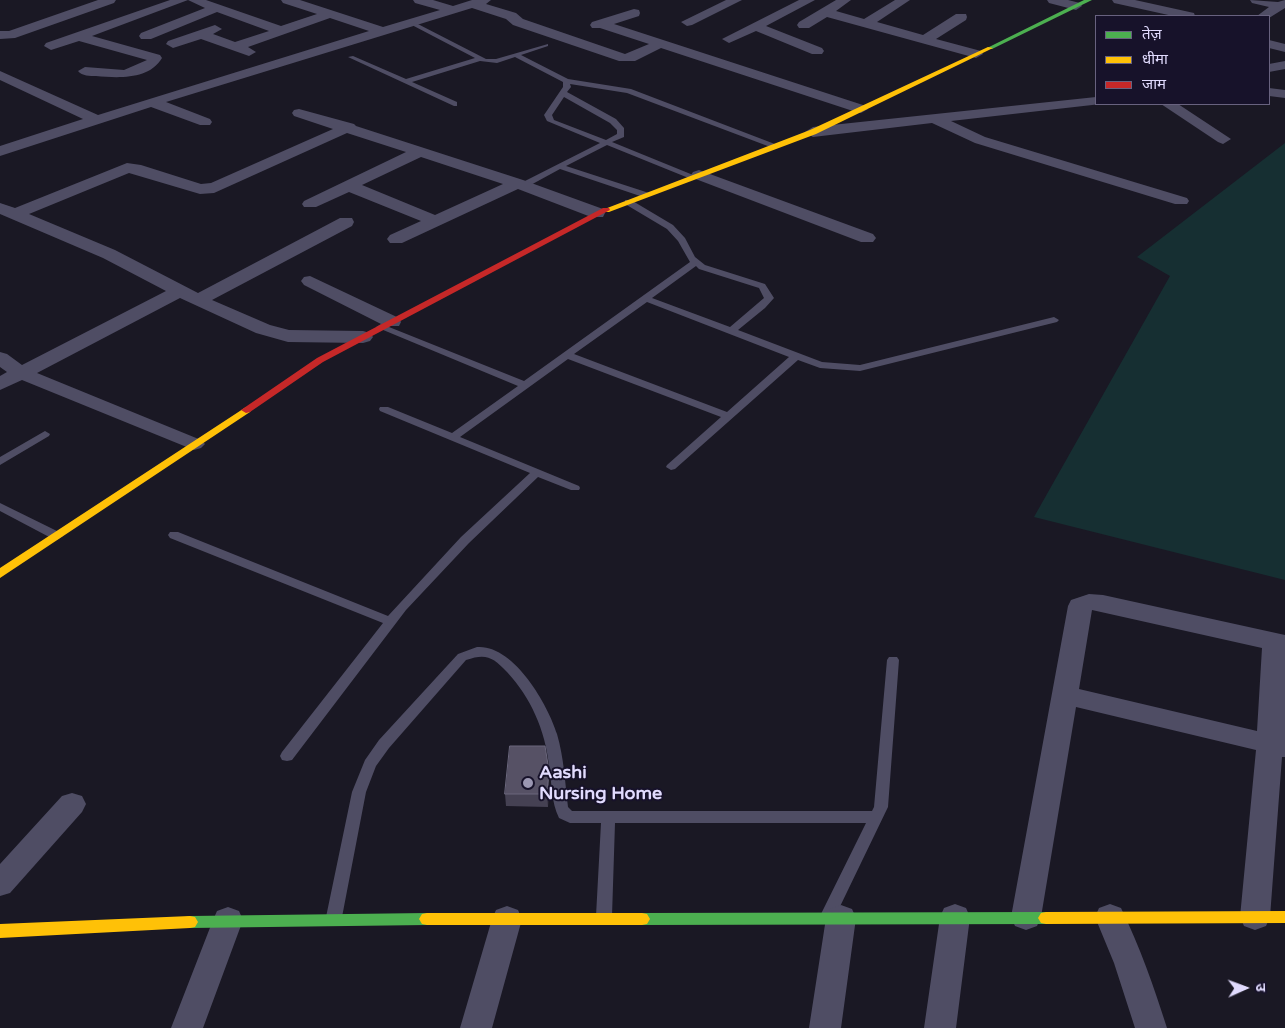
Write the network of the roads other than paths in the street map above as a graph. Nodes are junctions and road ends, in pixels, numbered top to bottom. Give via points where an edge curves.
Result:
1 (110, 0) edge
2 (182, 0) edge
3 (194, 0) edge
4 (287, 0) edge
5 (419, 0) edge
6 (736, 0) edge
7 (809, 0) edge
8 (845, 0) edge
9 (904, 0) edge
10 (1052, 0) edge
11 (1089, 0) edge
12 (1118, 0) edge
13 (1256, 0) edge
14 (130, 2) dead end
15 (479, 2) edge
16 (1279, 4) edge
17 (1076, 6) junction
18 (217, 8) junction
19 (153, 10) junction
20 (455, 10) junction
21 (824, 12) junction
22 (634, 13) dead end
23 (330, 14) junction
24 (1185, 15) edge
25 (1264, 15) edge
26 (960, 17) dead end
27 (246, 18) junction
28 (687, 22) dead end
29 (412, 24) junction
30 (601, 24) junction
31 (865, 24) junction
32 (804, 25) dead end
33 (755, 26) junction
34 (282, 31) junction
35 (384, 32) junction
36 (625, 32) junction
37 (201, 34) junction
38 (0, 35) edge
39 (78, 36) junction
40 (146, 36) dead end
41 (560, 37) junction
42 (730, 38) dead end
43 (925, 40) junction
44 (173, 44) dead end
45 (659, 44) junction
46 (1270, 44) edge
47 (546, 45) dead end
48 (51, 46) dead end
49 (588, 46) junction
50 (234, 47) junction
51 (1285, 48) edge
52 (817, 51) dead end
53 (976, 54) junction
54 (515, 55) junction
55 (351, 57) dead end
56 (480, 59) junction
57 (281, 63) junction
58 (1285, 65) edge
59 (1270, 68) edge
60 (85, 71) dead end
61 (0, 75) edge
62 (566, 81) junction
63 (405, 82) junction
64 (1270, 92) edge
65 (562, 93) junction
66 (1285, 94) edge
67 (1095, 101) edge
68 (151, 102) junction
69 (454, 104) dead end
70 (1170, 105) edge
71 (861, 109) junction
72 (299, 113) dead end
73 (934, 119) junction
74 (97, 120) junction
75 (204, 122) dead end
76 (349, 127) junction
77 (812, 132) junction
78 (1223, 139) dead end
79 (608, 144) junction
80 (776, 146) junction
81 (0, 151) edge
82 (422, 151) junction
83 (562, 166) junction
84 (696, 176) junction
85 (520, 184) junction
86 (350, 186) junction
87 (646, 195) junction
88 (628, 202) junction
89 (1182, 202) dead end
90 (310, 204) dead end
91 (8, 211) edge
92 (598, 213) junction
93 (436, 221) junction
94 (346, 222) dead end
95 (867, 238) dead end
96 (396, 239) dead end
97 (696, 262) junction
98 (310, 281) dead end
99 (179, 291) junction
100 (646, 298) junction
101 (198, 300) junction
102 (1054, 320) dead end
103 (387, 324) junction
104 (731, 331) junction
105 (288, 336) junction
106 (363, 337) junction
107 (567, 355) junction
108 (796, 356) junction
109 (0, 358) edge
110 (320, 360) junction
111 (21, 373) junction
112 (0, 384) edge
113 (525, 385) junction
114 (384, 409) dead end
115 (728, 416) junction
116 (45, 434) dead end
117 (453, 438) junction
118 (194, 444) junction
119 (0, 462) edge
120 (671, 467) dead end
121 (536, 472) junction
122 (575, 488) dead end
123 (0, 506) edge
124 (174, 535) dead end
125 (57, 536) junction
126 (0, 574) edge
127 (391, 622) junction
128 (1280, 643) edge
129 (893, 660) dead end
130 (1063, 695) junction
131 (1278, 746) edge
132 (287, 756) dead end
133 (72, 804) dead end
134 (876, 817) junction
135 (608, 818) junction
136 (0, 884) edge
137 (1285, 916) edge
138 (954, 917) junction
139 (1026, 917) junction
140 (1110, 917) junction
141 (1255, 917) junction
142 (604, 918) junction
143 (834, 918) junction
144 (334, 919) junction
145 (507, 919) junction
146 (228, 920) junction
147 (0, 931) edge
148 (187, 1028) edge
149 (476, 1028) edge
150 (825, 1028) edge
151 (940, 1028) edge
152 (1151, 1028) edge

1 - 38 street via 10,35
2 - 19 street
3 - 18 street
4 - 23 street
5 - 20 street
6 - 28 street
7 - 33 street
8 - 21 street
9 - 31 street
10 - 17 street
11 - 17 street
12 - 24 street
13 - 16 street
14 - 19 street
15 - 20 street
15 - 41 street via 518,22
16 - 25 street
17 - 53 street
18 - 27 street
18 - 40 street
19 - 39 street
20 - 29 street
21 - 31 street
21 - 32 street
22 - 30 street
23 - 34 street
23 - 35 street
26 - 43 street
27 - 34 street
27 - 37 street
29 - 35 street
29 - 56 lane
30 - 36 street
30 - 41 street
31 - 43 street
33 - 42 street
33 - 52 street
34 - 50 street
35 - 57 street
36 - 45 street
36 - 49 street
37 - 44 street
37 - 50 street
39 - 48 street
39 - 60 street via 155,58 152,63 126,74
41 - 49 street
43 - 53 street
45 - 49 street via 627,58
45 - 71 street
46 - 51 street
47 - 54 lane
50 - 57 street
53 - 71 street
54 - 56 lane via 497,61
54 - 62 lane
55 - 63 lane
56 - 63 lane
57 - 68 street
58 - 59 street
61 - 74 street
62 - 65 lane via 567,87
62 - 80 lane via 628,91
63 - 69 lane
64 - 66 street
65 - 79 lane via 613,121 621,135
65 - 79 lane via 548,118
67 - 73 street
68 - 74 street
68 - 75 street
70 - 78 street
71 - 77 street
72 - 76 street
73 - 77 street
73 - 89 street via 980,140
74 - 81 street
76 - 82 street
76 - 91 street via 214,188 200,189 127,168
77 - 80 street
79 - 83 lane
79 - 84 lane
80 - 84 street
82 - 85 street
82 - 86 street
83 - 85 lane
83 - 87 lane
84 - 87 street
84 - 95 street
85 - 92 street
85 - 93 street
86 - 90 street
86 - 93 street
87 - 88 street
88 - 92 street
88 - 97 lane via 670,227
91 - 99 street via 109,254
92 - 103 street
93 - 96 street
94 - 101 street
97 - 100 lane
97 - 104 lane via 702,267 762,286 767,291 769,298 762,306
98 - 103 street
99 - 101 street
99 - 111 street
100 - 104 lane
100 - 107 lane
101 - 105 street via 234,318
102 - 108 lane via 860,368 820,365
103 - 106 street
103 - 113 lane
104 - 108 lane
105 - 106 street
105 - 110 street
106 - 110 street
107 - 113 lane
107 - 115 lane
108 - 115 lane
109 - 111 street
110 - 118 street
111 - 112 street
111 - 118 street
113 - 117 lane
114 - 117 lane
115 - 120 lane
116 - 119 lane
117 - 121 lane
118 - 125 street
121 - 122 lane
121 - 127 lane via 465,540
123 - 125 lane
124 - 127 lane
125 - 126 street
127 - 132 lane
128 - 130 street via 1089,602 1080,606 1077,614
128 - 131 street
129 - 134 lane via 880,807
130 - 131 street
130 - 139 street
131 - 141 street
133 - 136 street
134 - 135 lane
134 - 143 lane
135 - 142 lane
135 - 144 lane via 577,819 564,814 552,742 537,705 500,657 488,652 475,652 462,657 370,764 359,792
137 - 141 street
138 - 139 street
138 - 143 street
138 - 151 street
139 - 140 street
140 - 141 street
140 - 152 street
142 - 143 street
142 - 145 street
143 - 150 street
144 - 145 street
144 - 146 street
145 - 149 street
146 - 147 street
146 - 148 street

